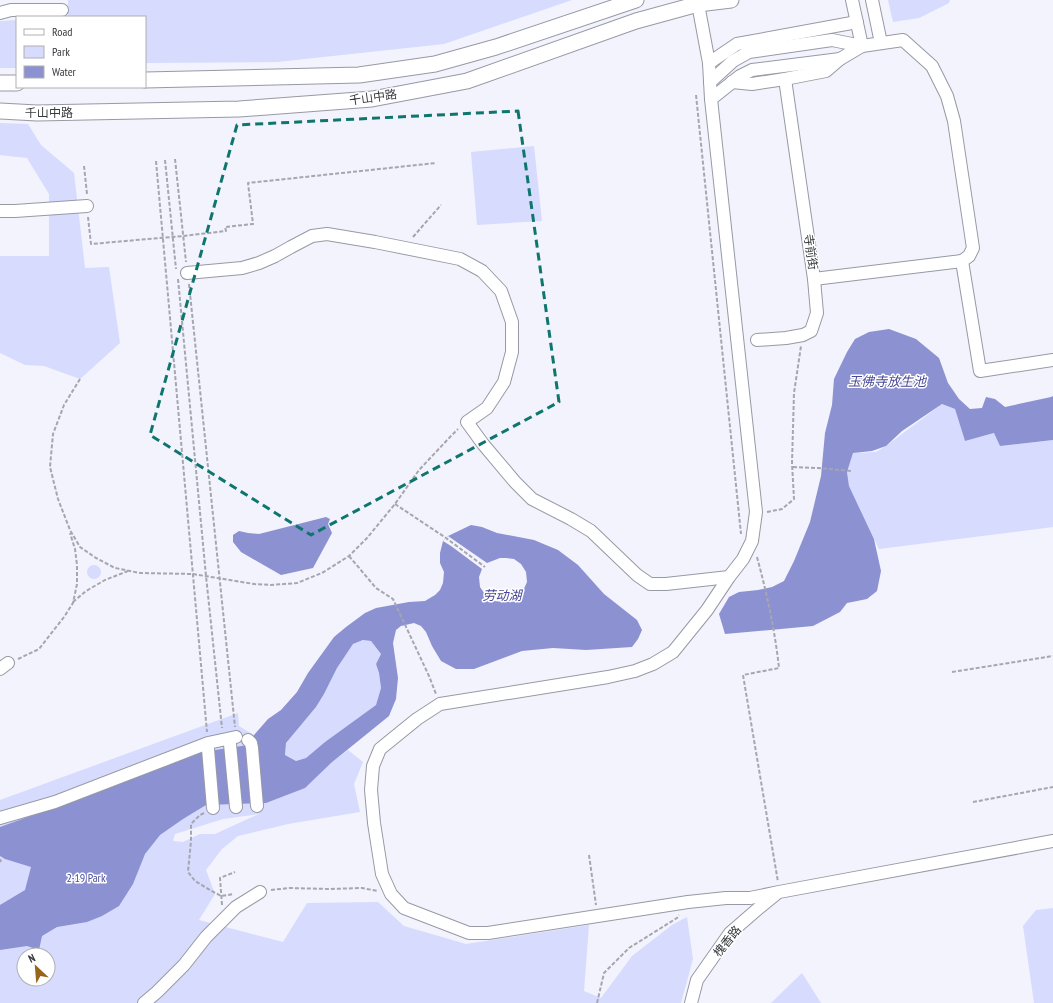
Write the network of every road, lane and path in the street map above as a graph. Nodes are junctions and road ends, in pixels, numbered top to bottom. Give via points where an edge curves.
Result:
1 (636, 0) edge
2 (731, 0) edge
3 (852, 0) edge
4 (872, 0) edge
5 (698, 4) junction
6 (62, 10) dead end
7 (0, 13) edge
8 (857, 22) junction
9 (880, 43) junction
10 (862, 46) junction
11 (780, 48) junction
12 (840, 59) junction
13 (709, 63) junction
14 (783, 66) junction
15 (785, 79) junction
16 (146, 80) edge
17 (710, 82) junction
18 (732, 82) junction
19 (0, 83) edge
20 (16, 83) edge
21 (696, 95) dead end
22 (711, 99) junction
23 (0, 111) edge
24 (165, 160) dead end
25 (176, 160) dead end
26 (156, 161) dead end
27 (436, 164) dead end
28 (84, 166) dead end
29 (441, 205) dead end
30 (88, 206) junction
31 (0, 211) edge
32 (183, 236) junction
33 (163, 237) junction
34 (172, 237) junction
35 (404, 247) junction
36 (185, 252) dead end
37 (962, 261) junction
38 (180, 274) junction
39 (814, 279) junction
40 (803, 335) junction
41 (757, 340) dead end
42 (1053, 360) edge
43 (80, 379) dead end
44 (467, 422) junction
45 (793, 467) junction
46 (851, 470) dead end
47 (395, 504) junction
48 (756, 512) junction
49 (70, 530) junction
50 (746, 538) junction
51 (349, 556) junction
52 (485, 567) dead end
53 (129, 571) junction
54 (193, 574) junction
55 (206, 576) junction
56 (729, 577) junction
57 (220, 579) junction
58 (73, 603) junction
59 (1053, 656) edge
60 (4, 666) edge
61 (952, 672) dead end
62 (440, 704) junction
63 (230, 740) junction
64 (248, 740) dead end
65 (208, 746) junction
66 (1053, 787) edge
67 (974, 802) dead end
68 (257, 806) dead end
69 (236, 807) dead end
70 (213, 808) joint
71 (0, 818) edge
72 (1053, 841) edge
73 (588, 855) dead end
74 (235, 872) dead end
75 (260, 892) joint
76 (779, 892) junction
77 (237, 894) dead end
78 (391, 894) junction
79 (221, 896) junction
80 (688, 902) junction
81 (598, 916) junction
82 (224, 920) junction
83 (144, 1003) edge
84 (597, 1003) edge
85 (691, 1003) edge

1 - 16 main road, 千山中路 via 496,47 435,64 359,75
2 - 5 main road, 千山中路
3 - 8 street
4 - 9 street
5 - 13 street
5 - 23 main road, 千山中路 via 636,21 466,81 372,99 239,110 37,113
6 - 7 street via 11,10
8 - 10 street
8 - 13 street via 737,44
9 - 10 street
9 - 37 street via 903,40 932,66 947,96 954,121 973,248 969,256
10 - 11 street via 832,40
10 - 12 street
11 - 14 street
11 - 17 street via 749,52 733,61
12 - 14 street
12 - 15 street via 826,71
13 - 17 street
14 - 18 street via 752,70
15 - 18 street via 752,84
15 - 39 street, 寺前街
17 - 22 street
18 - 22 street
19 - 20 main road
21 - 50 path
22 - 48 street
24 - 34 path
25 - 32 path
26 - 33 path
27 - 32 path via 248,183 253,224 225,227 226,231
28 - 30 path
29 - 35 path
30 - 31 street
30 - 33 path via 91,244
32 - 34 path
32 - 36 path
33 - 34 path
33 - 54 path
34 - 38 path
35 - 38 street via 327,234 312,236 275,256 242,268
35 - 44 street via 460,259 482,271 501,291 512,322 512,352 504,382 487,408
37 - 39 street, 寺前街
37 - 42 street via 980,372
38 - 55 path
38 - 57 path
39 - 40 street via 817,313 810,331
40 - 41 street
40 - 45 path via 794,393
43 - 49 path via 64,405 53,434 50,467 58,499
44 - 47 path via 419,470
44 - 56 street via 515,482 532,499 592,531 637,575 650,584
45 - 46 path
45 - 48 path via 794,499 782,509
47 - 51 path
47 - 52 path
48 - 50 street
49 - 53 path via 80,547 116,568
49 - 58 path via 77,565
50 - 56 street via 743,559
50 - 76 path via 763,580 779,668 743,675
51 - 57 path via 322,573 297,583 271,585
51 - 62 path via 376,588 393,599 430,676
53 - 54 path
53 - 58 path via 105,580 86,591
54 - 55 path
54 - 65 path
55 - 57 path
55 - 63 path
56 - 62 street via 707,610 673,652 653,664 608,677
57 - 63 path
58 - 60 path via 39,649
59 - 61 path
62 - 78 street via 380,749 373,766 371,790 374,823 382,874
63 - 65 street
63 - 69 street
64 - 68 street via 252,748
65 - 70 street
65 - 71 street via 55,802
66 - 67 path
70 - 79 path via 191,824 188,872 195,881
72 - 76 street
73 - 81 path
74 - 79 path via 220,878
75 - 78 path via 289,888 362,888
75 - 82 street via 236,907
76 - 80 street via 750,898
76 - 85 street, 槐香路 via 730,933 697,980
77 - 79 path
78 - 81 street via 404,908 469,933 488,933
79 - 82 path
80 - 81 street
80 - 84 path via 677,918 629,948 604,973
82 - 83 street via 206,937 184,965

